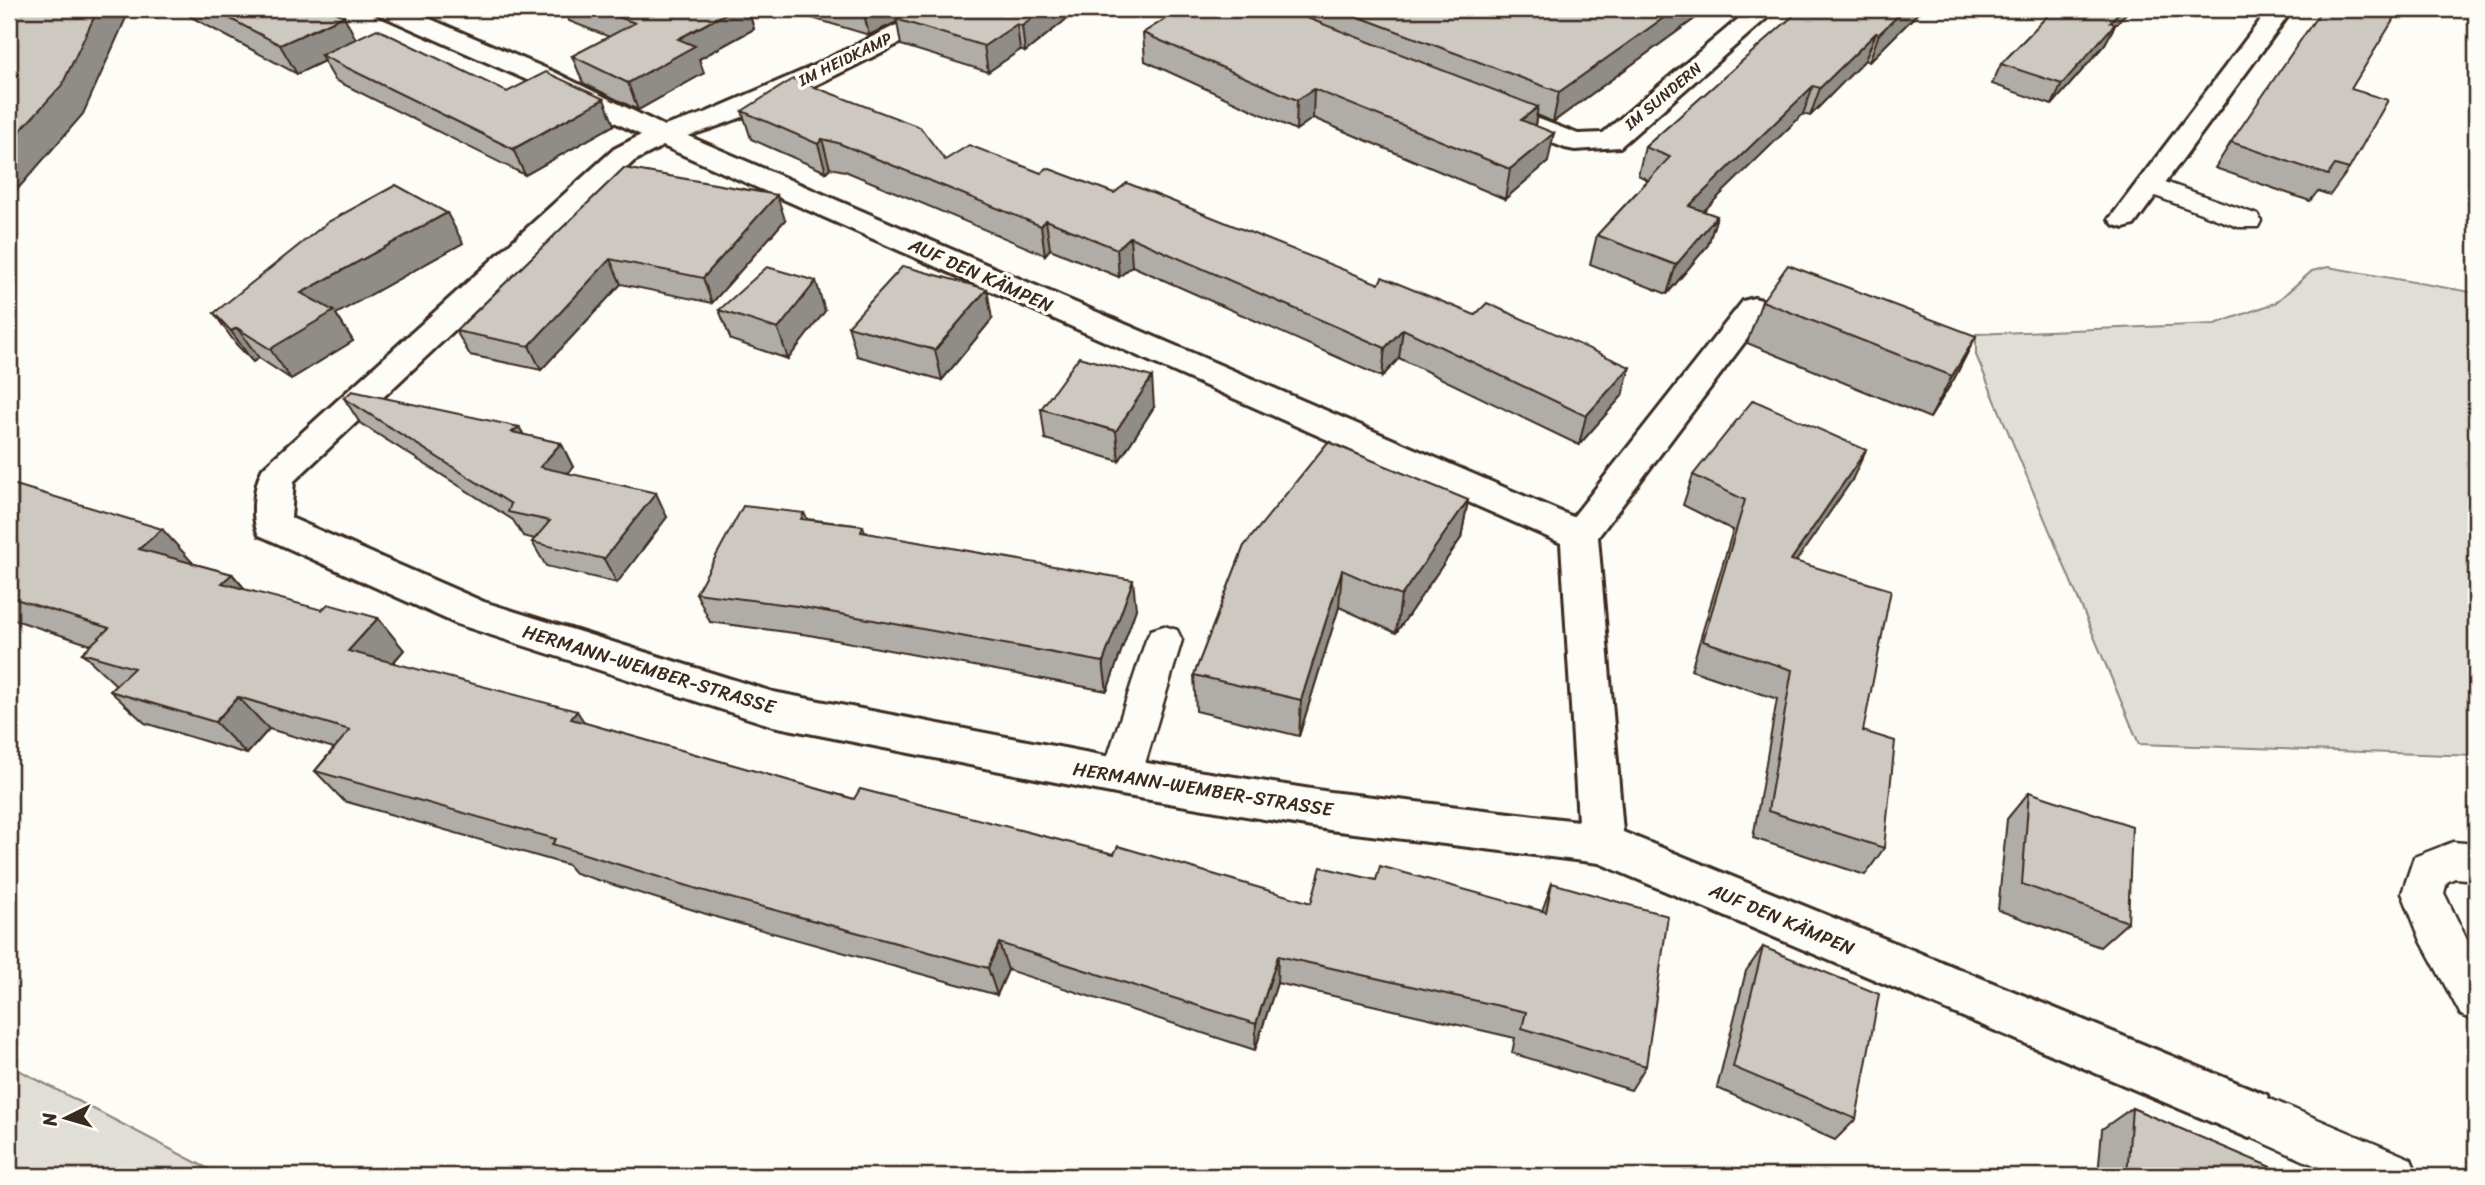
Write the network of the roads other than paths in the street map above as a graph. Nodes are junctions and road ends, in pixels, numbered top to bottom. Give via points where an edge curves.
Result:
1 (387, 9) edge
2 (948, 9) edge
3 (1765, 9) edge
4 (2281, 9) edge
5 (1487, 107) edge
6 (662, 135) junction
7 (2151, 185) junction
8 (2124, 219) dead end
9 (2248, 221) dead end
10 (1754, 308) dead end
11 (1579, 535) junction
12 (1164, 640) dead end
13 (1121, 777) junction
14 (1602, 844) junction
15 (2476, 862) edge
16 (2476, 1000) edge
17 (2249, 1113) joint
18 (2394, 1176) edge

1 - 6 street, AUF DEN KÄMPEN
2 - 6 street, IM HEIDKAMP via 818,74 715,119
3 - 5 street, IM SUNDERN via 1610,141 1575,142
4 - 7 street
6 - 11 street, AUF DEN KÄMPEN
6 - 13 street, HERMANN-WEMBER-STRASSE via 624,155 276,477 272,525 471,613 773,709
7 - 8 street
7 - 9 lane
10 - 11 street
11 - 14 street
12 - 13 lane
13 - 14 street, HERMANN-WEMBER-STRASSE via 1330,811
14 - 17 street, AUF DEN KÄMPEN
15 - 16 lane via 2453,860 2429,870 2423,893
17 - 18 lane

